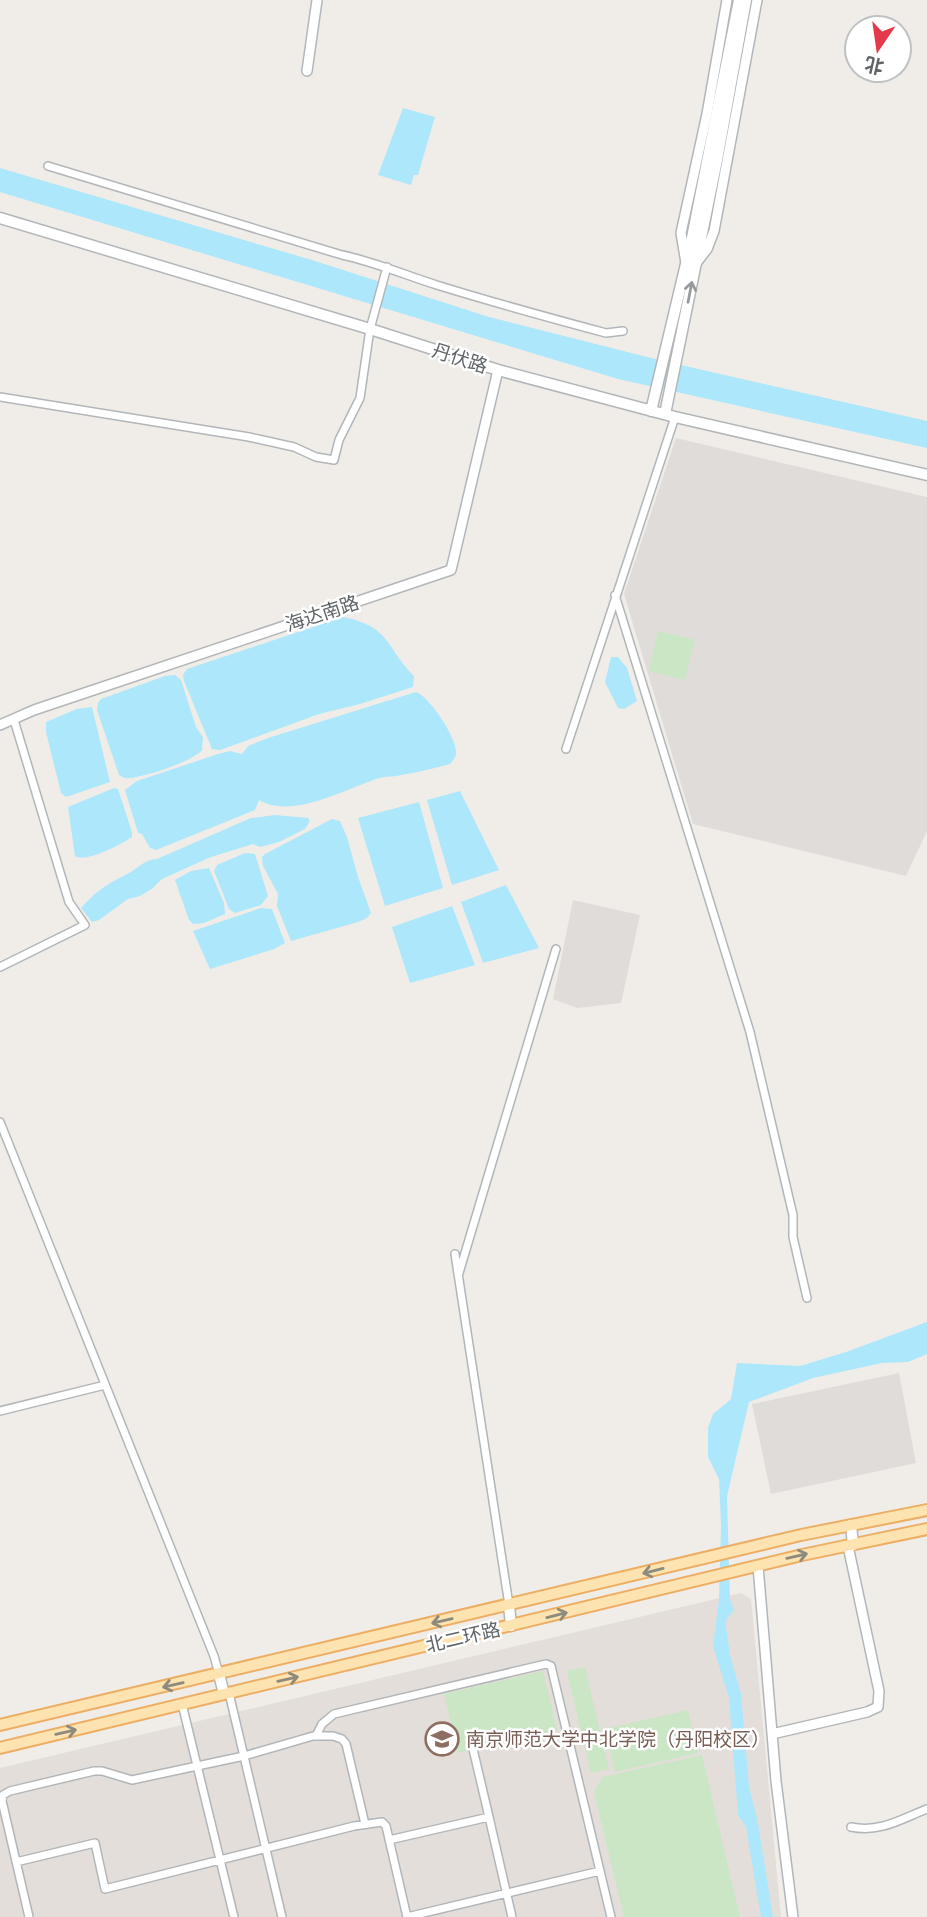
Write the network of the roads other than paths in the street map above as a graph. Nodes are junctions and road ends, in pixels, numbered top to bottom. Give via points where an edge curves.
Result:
1 (317, 0) edge
2 (727, 0) edge
3 (739, 0) edge
4 (746, 0) edge
5 (757, 0) edge
6 (307, 71) dead end
7 (48, 166) dead end
8 (0, 218) edge
9 (691, 263) junction
10 (386, 270) junction
11 (370, 329) junction
12 (622, 331) dead end
13 (498, 370) junction
14 (0, 397) edge
15 (651, 411) junction
16 (670, 416) junction
17 (927, 475) edge
18 (615, 595) junction
19 (14, 720) junction
20 (0, 725) edge
21 (566, 748) dead end
22 (556, 949) dead end
23 (0, 967) edge
24 (0, 1122) edge
25 (455, 1254) dead end
26 (458, 1273) junction
27 (807, 1298) dead end
28 (105, 1385) junction
29 (0, 1411) edge
30 (927, 1510) edge
31 (851, 1525) junction
32 (927, 1530) edge
33 (850, 1545) junction
34 (758, 1566) junction
35 (509, 1605) junction
36 (511, 1626) junction
37 (219, 1674) junction
38 (227, 1694) junction
39 (182, 1704) junction
40 (0, 1725) edge
41 (772, 1734) junction
42 (316, 1736) junction
43 (0, 1748) edge
44 (473, 1749) dead end
45 (244, 1756) junction
46 (197, 1766) junction
47 (927, 1809) edge
48 (489, 1817) junction
49 (365, 1824) junction
50 (851, 1827) dead end
51 (389, 1840) junction
52 (266, 1848) junction
53 (220, 1860) junction
54 (16, 1862) junction
55 (600, 1871) junction
56 (506, 1893) junction
57 (29, 1917) edge
58 (234, 1917) edge
59 (282, 1917) edge
60 (407, 1917) edge
61 (512, 1917) edge
62 (611, 1917) edge
63 (793, 1917) edge

1 - 6 street
2 - 9 street via 681,233
3 - 9 main road
4 - 9 main road
5 - 9 street via 714,231 707,249
7 - 10 street
8 - 11 main road, 丹伏路
9 - 15 main road
16 -> 9 main road via 669,395
10 - 11 street
10 - 12 street via 567,323 606,333
11 - 13 main road, 丹伏路
11 - 14 street via 360,398 334,460 249,438
13 - 15 main road, 丹伏路
13 - 19 street, 海达南路 via 451,570
15 - 16 main road, 丹伏路
16 - 17 main road, 丹伏路
16 - 18 street
18 - 21 street
18 - 27 street via 750,1032 793,1215 793,1237
19 - 20 street, 海达南路
19 - 23 street via 69,902 85,925
22 - 26 street
24 - 28 street
25 - 26 street
26 - 35 street
28 - 29 street
28 - 37 street
30 - 31 main road, 北二环路
31 - 33 main road
31 -> 35 main road, 北二环路
32 - 33 main road, 北二环路
34 -> 33 main road, 北二环路
33 - 41 street via 879,1691 878,1707
36 -> 34 main road, 北二环路
34 - 41 street
35 - 36 main road
35 -> 37 main road, 北二环路
38 -> 36 main road, 北二环路
37 - 38 main road
37 -> 40 main road, 北二环路
38 - 39 main road, 北二环路
38 - 45 street
43 -> 39 main road, 北二环路
39 - 46 street
41 - 63 street
42 - 45 street
42 - 49 street via 333,1736 346,1744
42 - 55 street via 334,1714 551,1666
44 - 48 street
45 - 46 street
45 - 52 street
46 - 53 street
46 - 54 street via 132,1780 94,1771 10,1791 2,1801
47 - 50 street via 877,1829
48 - 51 street
48 - 56 street
49 - 51 street via 382,1822
49 - 52 street
51 - 60 street
52 - 53 street
52 - 59 street
53 - 54 street via 105,1889 95,1843
53 - 58 street
54 - 57 street
55 - 56 street
55 - 62 street
56 - 60 street
56 - 61 street

